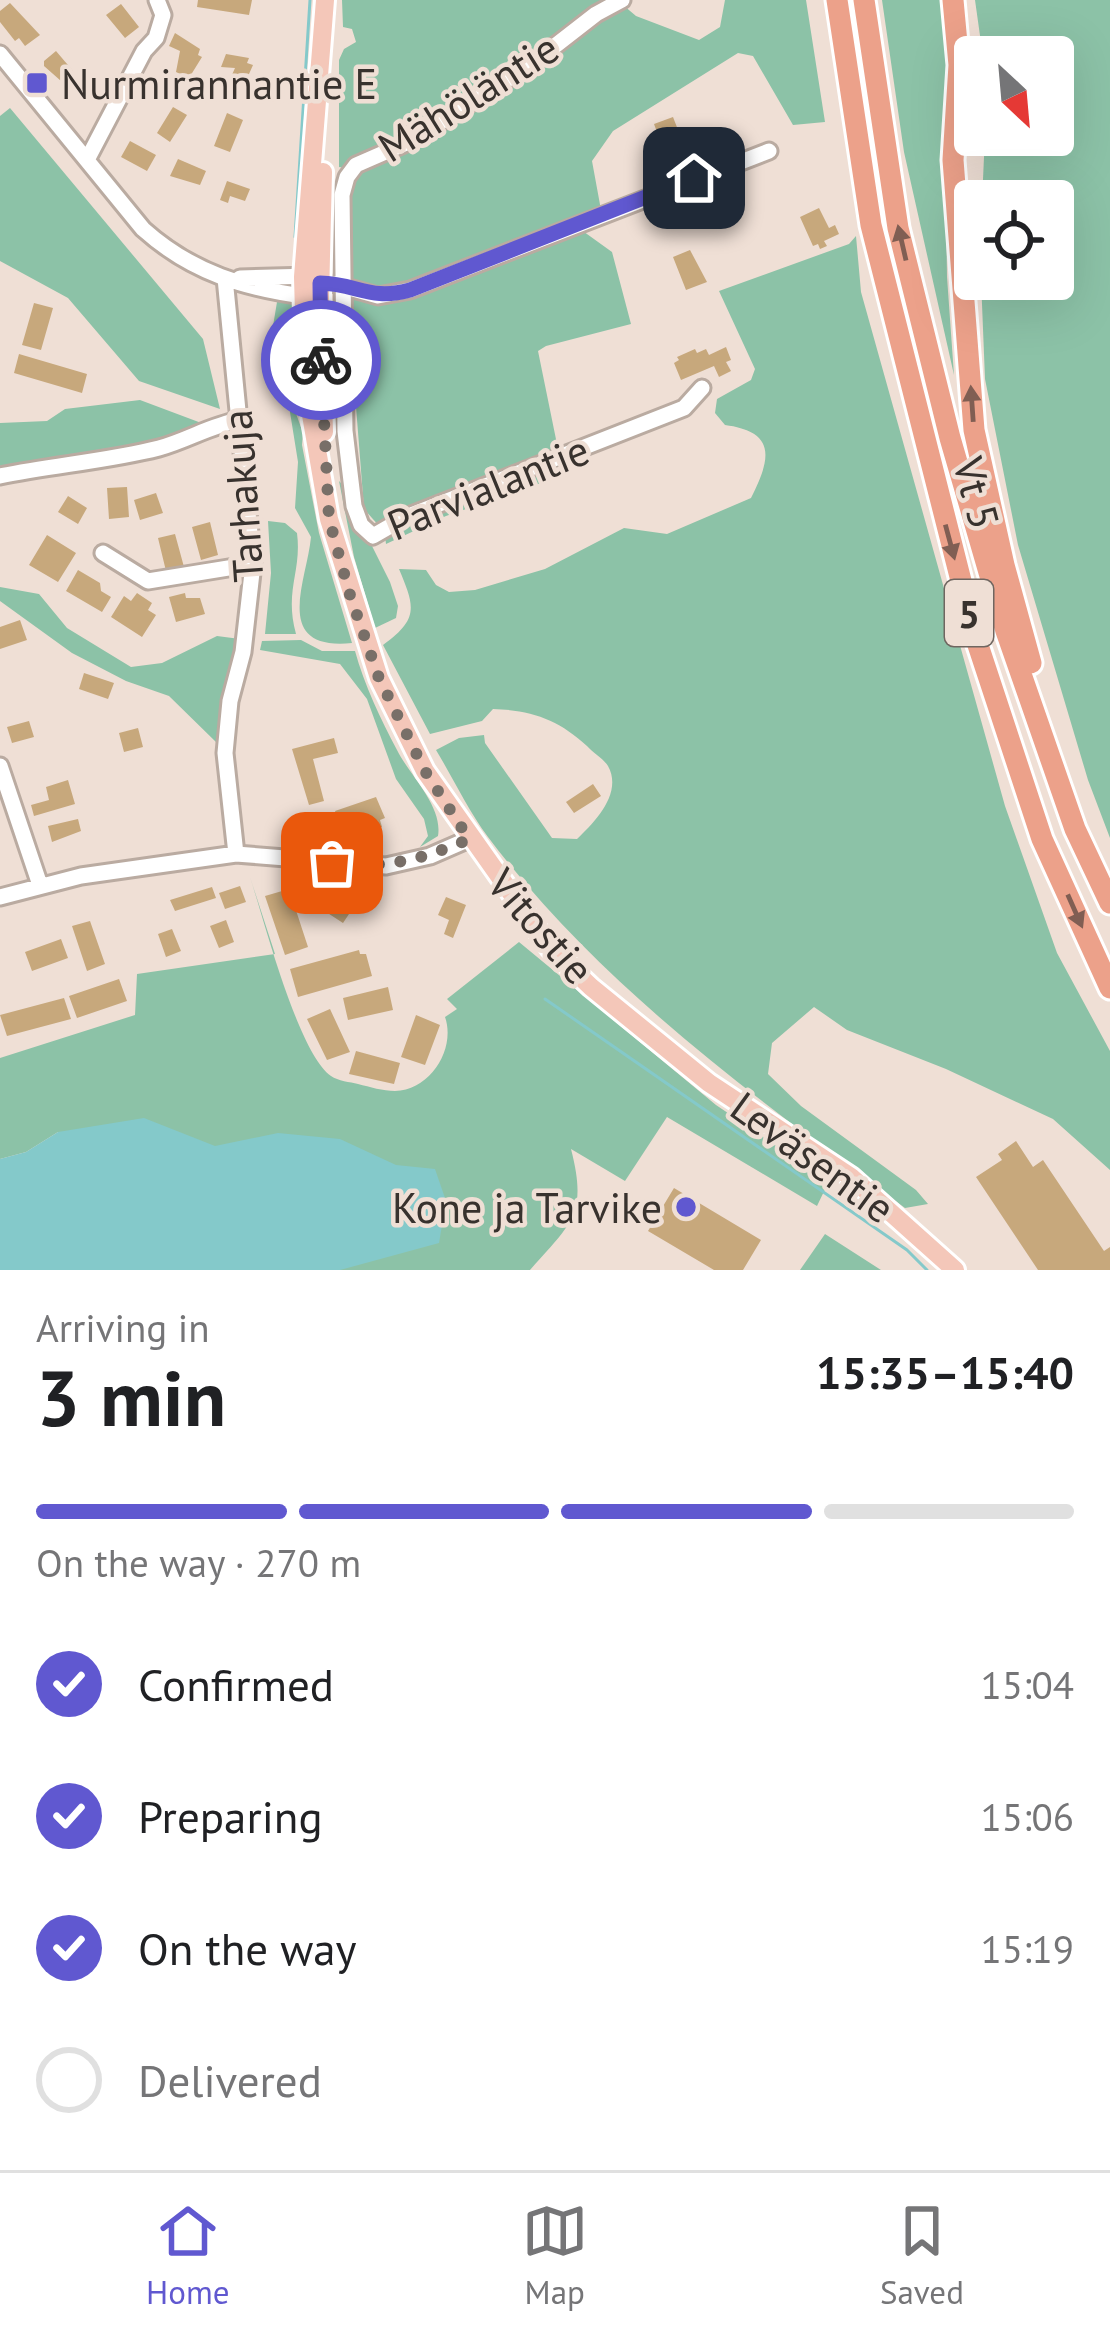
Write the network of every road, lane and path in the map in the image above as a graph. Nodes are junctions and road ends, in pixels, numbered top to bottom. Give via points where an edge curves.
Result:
1 (157, 0) edge
2 (325, 0) edge
3 (622, 0) edge
4 (833, 0) edge
5 (864, 0) edge
6 (953, 0) edge
7 (0, 54) edge
8 (769, 151) dead end
9 (88, 158) junction
10 (225, 278) junction
11 (318, 286) junction
12 (702, 388) dead end
13 (239, 420) junction
14 (0, 476) edge
15 (103, 553) dead end
16 (253, 564) junction
17 (0, 766) edge
18 (469, 839) junction
19 (236, 854) junction
20 (1100, 881) junction
21 (40, 885) junction
22 (0, 897) edge
23 (1110, 903) edge
24 (1110, 988) edge
25 (668, 1049) joint
26 (955, 1270) edge

1 - 9 street via 163,15 156,38
2 - 11 main road, Vitostie via 312,137
3 - 11 street, Mähöläntie via 411,140 356,165
4 -> 24 highway, Vt 5 / 5 via 871,225 975,636 1042,838
20 -> 5 highway, Vt 5 / 5 via 1006,632 950,438 898,229
20 -> 6 highway via 1048,726 974,430 953,160
7 - 9 street
8 - 11 street via 410,290 378,296
9 - 10 street via 170,253
10 - 11 street
10 - 13 street, Tarhakuja
11 - 12 street, Parvialantie via 354,506 373,536 684,408
11 - 18 main road, Vitostie via 311,432 329,519 379,678
13 - 14 street via 155,449
13 - 16 street, Tarhakuja
15 - 16 street via 148,581
16 - 19 street, Tarhakuja via 225,753
17 - 21 street
18 - 19 street via 376,868
18 - 25 main road, Vitostie via 550,948
19 - 21 street
20 - 23 highway, Vt 5 / 5
21 - 22 street
25 - 26 main road, Leväsentie via 851,1177

